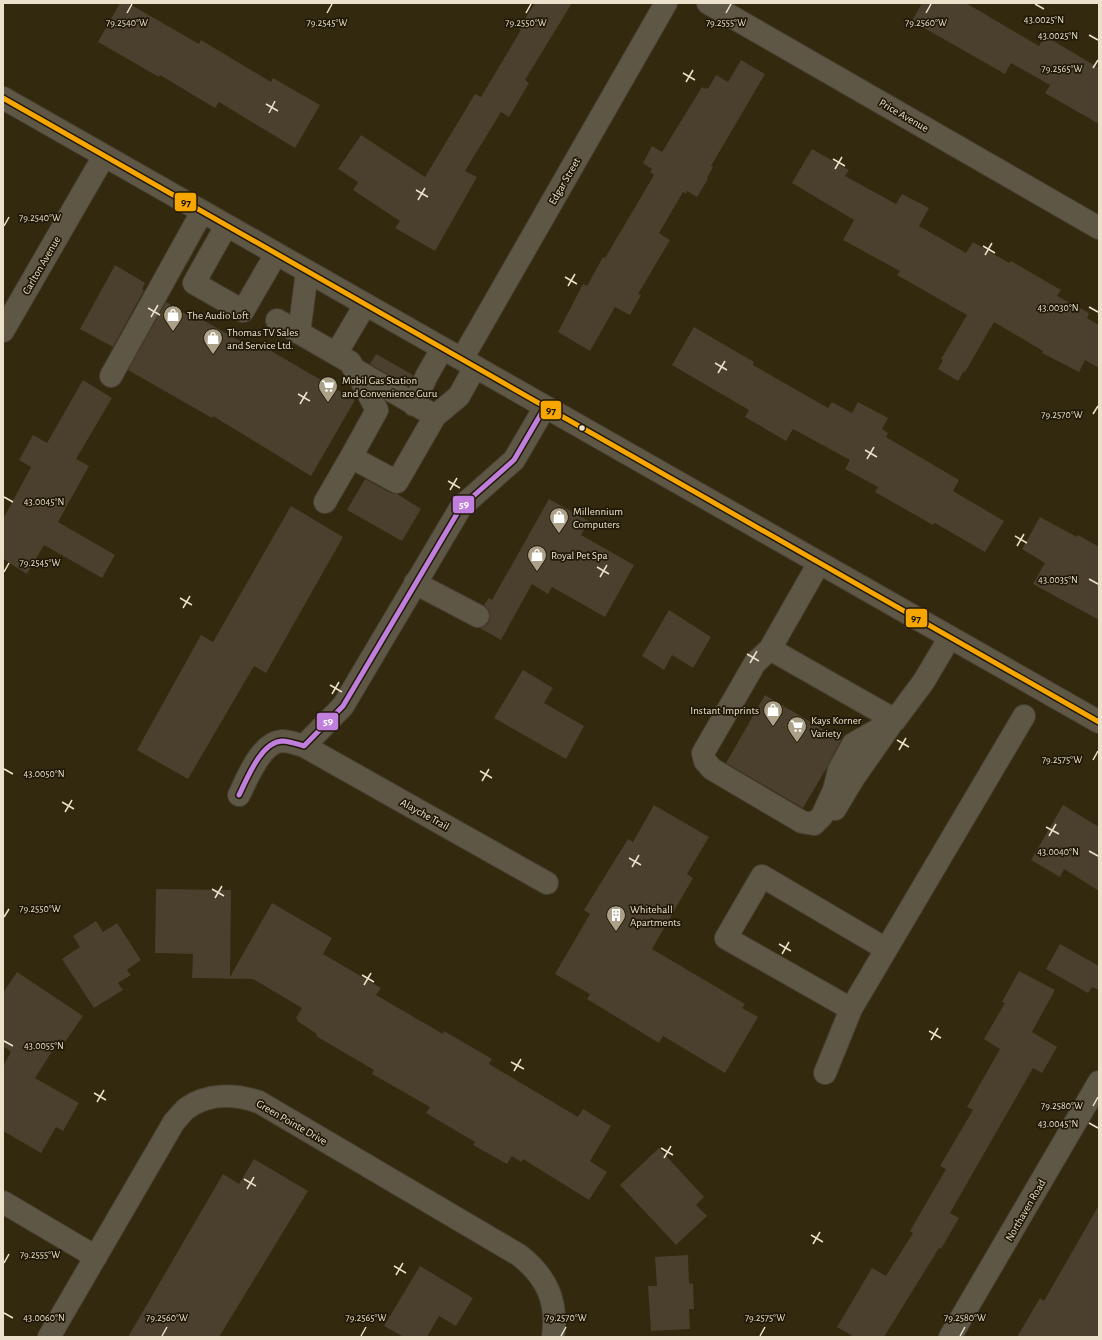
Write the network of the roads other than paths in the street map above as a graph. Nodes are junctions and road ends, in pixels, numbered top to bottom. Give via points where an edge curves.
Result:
1 (666, 3) edge
2 (708, 3) edge
3 (3, 98) edge
4 (104, 156) junction
5 (202, 212) junction
6 (226, 226) junction
7 (1099, 228) edge
8 (276, 254) junction
9 (308, 272) junction
10 (365, 304) junction
11 (277, 320) dead end
12 (3, 331) edge
13 (299, 333) junction
14 (442, 348) junction
15 (336, 354) junction
16 (468, 363) junction
17 (354, 369) junction
18 (111, 376) dead end
19 (414, 405) junction
20 (545, 407) junction
21 (435, 416) junction
22 (351, 457) junction
23 (325, 502) dead end
24 (819, 563) junction
25 (415, 583) junction
26 (478, 616) dead end
27 (950, 637) junction
28 (770, 649) junction
29 (898, 714) junction
30 (1024, 716) dead end
31 (1099, 722) edge
32 (304, 746) junction
33 (238, 795) dead end
34 (547, 883) dead end
35 (886, 949) junction
36 (851, 1009) junction
37 (825, 1073) dead end
38 (1099, 1082) edge
39 (3, 1202) edge
40 (96, 1257) junction
41 (49, 1337) edge
42 (552, 1337) edge
43 (950, 1337) edge

1 - 16 street, Edgar Street
2 - 7 street, Price Avenue
3 - 4 street
4 - 5 street
4 - 12 street, Carlton Avenue
5 - 6 street
5 - 18 street
6 - 8 street
6 - 8 street via 194,283 243,311
8 - 9 street
9 - 10 street
9 - 13 street
10 - 14 street
10 - 15 street
11 - 13 street
13 - 15 street
14 - 16 street
14 - 19 street
15 - 17 street via 350,362
16 - 20 street
16 - 21 street, Edgar Street via 459,396
17 - 19 street
17 - 22 street via 377,410
19 - 21 street
20 - 24 street
20 - 25 street via 514,460 461,507
21 - 22 street, Edgar Street via 396,482
22 - 23 street
24 - 27 street
24 - 28 street
25 - 26 street
25 - 32 street via 343,706
27 - 29 street via 924,680
27 - 31 street
28 - 29 street
28 - 29 street via 755,663 703,753 705,762 712,769 802,822 814,824 822,816 834,790 839,770 853,744
30 - 35 street
32 - 33 street, Alayche Trail via 282,741 271,745 257,759
32 - 34 street, Alayche Trail
35 - 36 street
35 - 36 street via 762,876 726,938
36 - 37 street
38 - 43 street, Northaven Road
39 - 40 street
40 - 41 street, Green Pointe Drive
40 - 42 street, Green Pointe Drive via 164,1138 186,1109 209,1098 247,1098 285,1117 528,1262 537,1270 549,1291 554,1314

